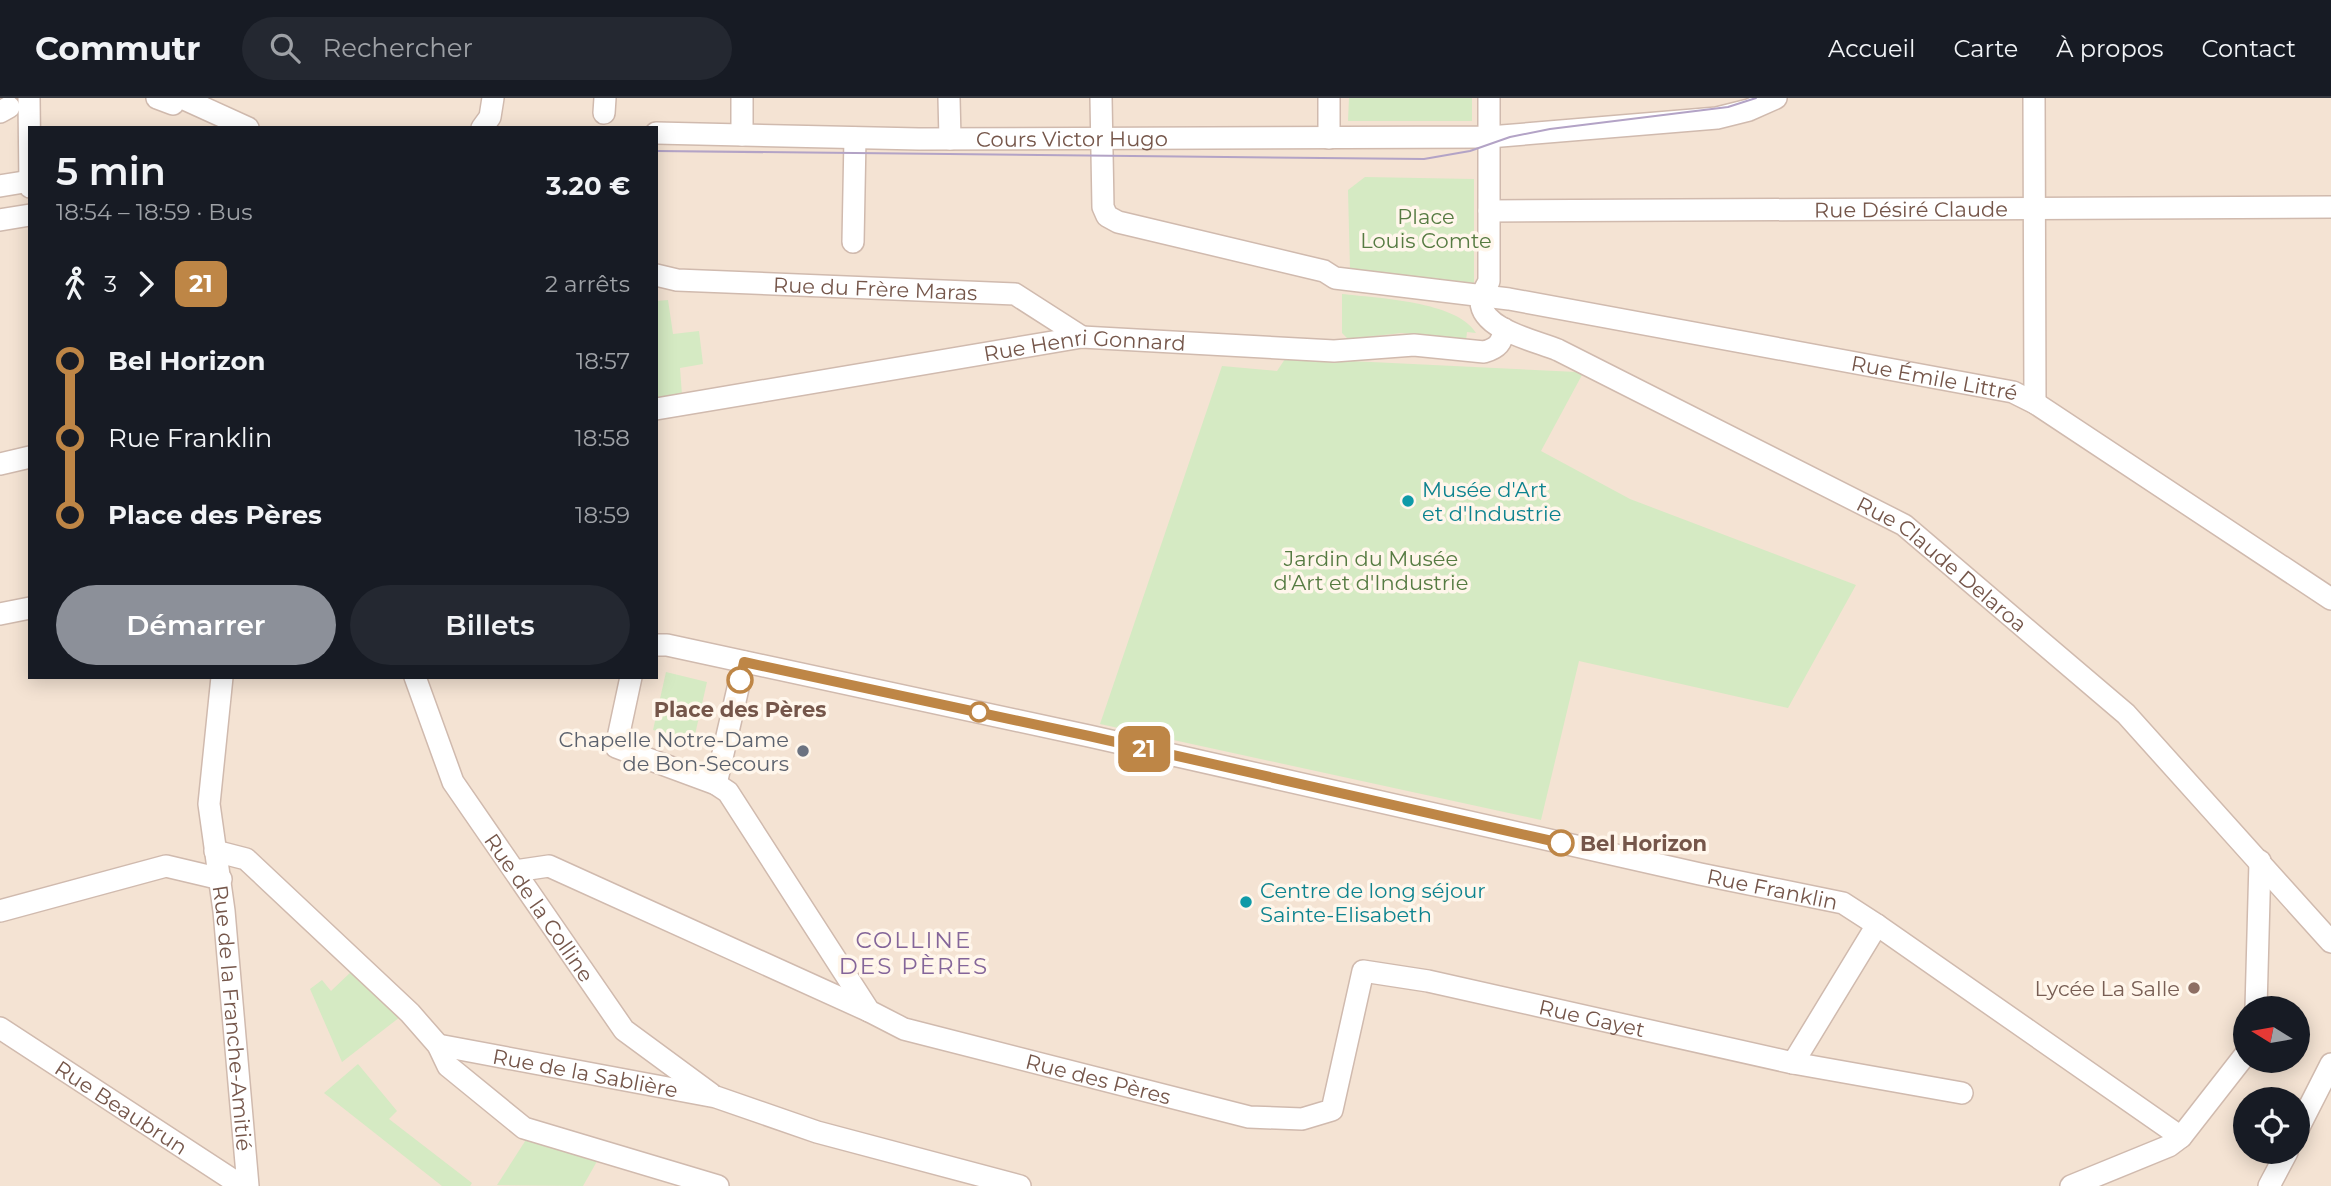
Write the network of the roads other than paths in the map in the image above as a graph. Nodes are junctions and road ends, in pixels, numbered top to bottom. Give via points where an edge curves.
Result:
1 (493, 98) edge
2 (742, 98) edge
3 (949, 98) edge
4 (1101, 98) edge
5 (1329, 98) edge
6 (1489, 98) edge
7 (1776, 98) edge
8 (2034, 98) edge
9 (171, 100) edge
10 (16, 107) edge
11 (242, 126) edge
12 (483, 126) edge
13 (658, 133) edge
14 (742, 135) junction
15 (1489, 137) junction
16 (855, 138) junction
17 (1103, 138) junction
18 (1329, 138) junction
19 (950, 139) junction
20 (28, 170) edge
21 (28, 181) edge
22 (0, 186) edge
23 (2034, 207) junction
24 (2331, 207) edge
25 (1489, 211) junction
26 (28, 215) edge
27 (0, 220) edge
28 (853, 242) dead end
29 (666, 277) edge
30 (1482, 295) junction
31 (1504, 329) junction
32 (1082, 337) junction
33 (2035, 403) junction
34 (658, 409) edge
35 (28, 457) edge
36 (0, 464) edge
37 (2331, 598) edge
38 (28, 608) edge
39 (0, 614) edge
40 (662, 645) edge
41 (744, 662) junction
42 (222, 679) edge
43 (416, 679) edge
44 (631, 679) edge
45 (716, 784) junction
46 (215, 852) junction
47 (2260, 861) junction
48 (516, 871) junction
49 (220, 879) junction
50 (0, 911) edge
51 (1877, 925) junction
52 (2331, 942) edge
53 (2256, 996) edge
54 (869, 1010) junction
55 (0, 1028) edge
56 (438, 1045) junction
57 (1793, 1063) junction
58 (2331, 1064) edge
59 (2233, 1070) edge
60 (1962, 1093) dead end
61 (716, 1097) junction
62 (2310, 1105) edge
63 (1332, 1110) joint
64 (2181, 1137) junction
65 (2281, 1164) edge
66 (242, 1186) edge
67 (248, 1186) edge
68 (718, 1186) edge
69 (1020, 1186) edge
70 (2071, 1186) edge
71 (2269, 1186) edge

1 - 12 street
2 - 14 street
3 - 19 street
4 - 17 street
5 - 18 street
6 - 15 street
7 - 15 street, Cours Victor Hugo via 1717,118
8 - 23 street
9 - 11 street
10 - 20 street
13 - 14 street, Cours Victor Hugo
14 - 16 street, Cours Victor Hugo
15 - 18 street, Cours Victor Hugo
15 - 25 street
16 - 19 street, Cours Victor Hugo
16 - 28 street
17 - 18 street, Cours Victor Hugo
17 - 19 street, Cours Victor Hugo
17 - 30 street via 1103,207 1107,216 1118,222 1324,271 1335,278
21 - 22 street
23 - 24 street, Rue Désiré Claude
23 - 25 street, Rue Désiré Claude
23 - 33 street
25 - 30 street via 1489,283
26 - 27 street
29 - 32 street, Rue du Frère Maras via 1015,294
30 - 31 street via 1485,315
30 - 33 street, Rue Émile Littré via 2013,392
31 - 32 street, Rue Henri Gonnard via 1501,343 1484,352 1414,345 1334,351
31 - 47 street, Rue Claude Delaroa via 1559,349 1903,525 2126,714
32 - 34 street, Rue Henri Gonnard
33 - 37 street, Rue Émile Littré
35 - 36 street
38 - 39 street
40 - 41 street, Rue Franklin
41 - 45 street
41 - 51 street, Rue Franklin via 1843,903
42 - 46 street, Rue de la Franche-Amitié via 209,804
43 - 48 street, Rue de la Colline via 453,782
44 - 45 street via 616,747
45 - 54 street, Rue des Pères via 728,792
46 - 49 street, Rue de la Franche-Amitié
46 - 56 street via 246,859 410,1013
47 - 52 street, Rue Claude Delaroa
47 - 53 street
48 - 54 street, Rue des Pères via 549,866
48 - 61 street, Rue de la Colline via 624,1030
49 - 50 street via 166,866
49 - 67 street, Rue de la Franche-Amitié
51 - 57 street
51 - 64 street, Rue Franklin
54 - 63 street, Rue des Pères via 904,1029 1249,1117 1302,1119
55 - 66 street, Rue Beaubrun
56 - 61 street, Rue de la Sablière
56 - 68 street via 448,1066 524,1128
57 - 60 street, Rue Gayet
57 - 63 street, Rue Gayet via 1428,981 1363,971
58 - 62 street
59 - 64 street
61 - 69 street, Rue de la Sablière via 817,1132
64 - 70 street
65 - 71 street

